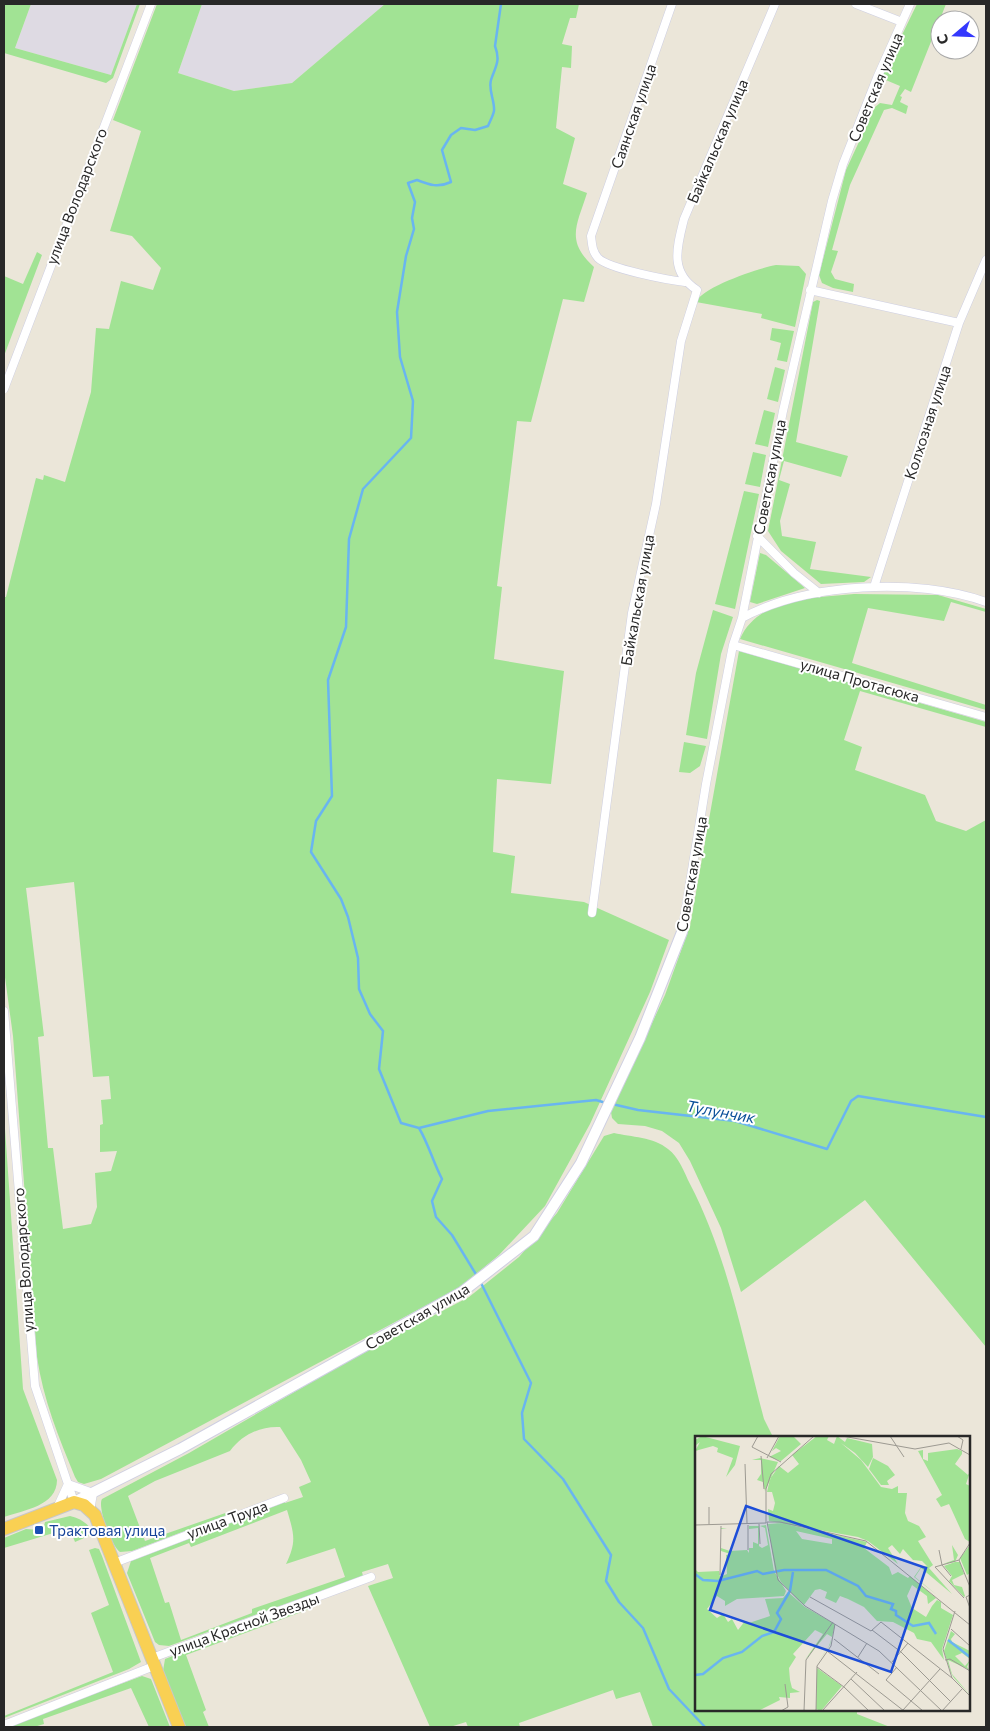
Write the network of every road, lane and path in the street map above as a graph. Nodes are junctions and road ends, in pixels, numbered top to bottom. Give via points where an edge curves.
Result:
1 (151, 4) edge
2 (672, 4) edge
3 (776, 4) edge
4 (856, 4) edge
5 (910, 4) edge
6 (902, 22) junction
7 (986, 260) edge
8 (685, 282) junction
9 (810, 290) junction
10 (959, 323) junction
11 (4, 389) edge
12 (757, 536) junction
13 (874, 587) junction
14 (819, 593) junction
15 (986, 602) edge
16 (742, 618) junction
17 (733, 645) junction
18 (986, 717) edge
19 (592, 913) dead end
20 (682, 932) joint
21 (4, 1011) edge
22 (68, 1484) junction
23 (93, 1493) junction
24 (284, 1498) dead end
25 (74, 1502) junction
26 (57, 1508) junction
27 (90, 1511) junction
28 (4, 1529) edge
29 (114, 1563) junction
30 (372, 1578) dead end
31 (153, 1662) junction
32 (4, 1725) edge
33 (179, 1727) edge

1 - 11 street, улица Володарского
2 - 8 street, Саянская улица via 593,228 592,248 603,260 666,280
3 - 8 street, Байкальская улица via 684,219 678,242 678,262
4 - 6 street
5 - 6 street, Советская улица
6 - 9 street, Советская улица via 843,164
7 - 10 street, Колхозная улица
8 - 19 street, Байкальская улица via 698,290 681,341 656,504 632,613
9 - 10 street
9 - 12 street, Советская улица
10 - 13 street, Колхозная улица
12 - 14 street via 794,574
12 - 16 street, Советская улица
13 - 14 street
13 - 15 street via 943,590
14 - 16 street via 764,607
16 - 17 street, Советская улица
17 - 18 street, улица Протасюка
17 - 20 street, Советская улица
20 - 23 street, Советская улица via 640,1038 581,1163 534,1236 462,1292
21 - 22 street, улица Володарского via 34,1386
22 - 23 street
22 - 25 street, улица Володарского
22 - 26 street
23 - 25 street, Советская улица
23 - 27 street
24 - 29 street, улица Труда
25 - 26 highway
25 - 27 highway
26 - 28 highway
27 - 29 highway via 100,1525
29 - 31 highway
30 - 31 street, улица Красной Звезды
31 - 32 street, улица Красной Звезды
31 - 33 highway

